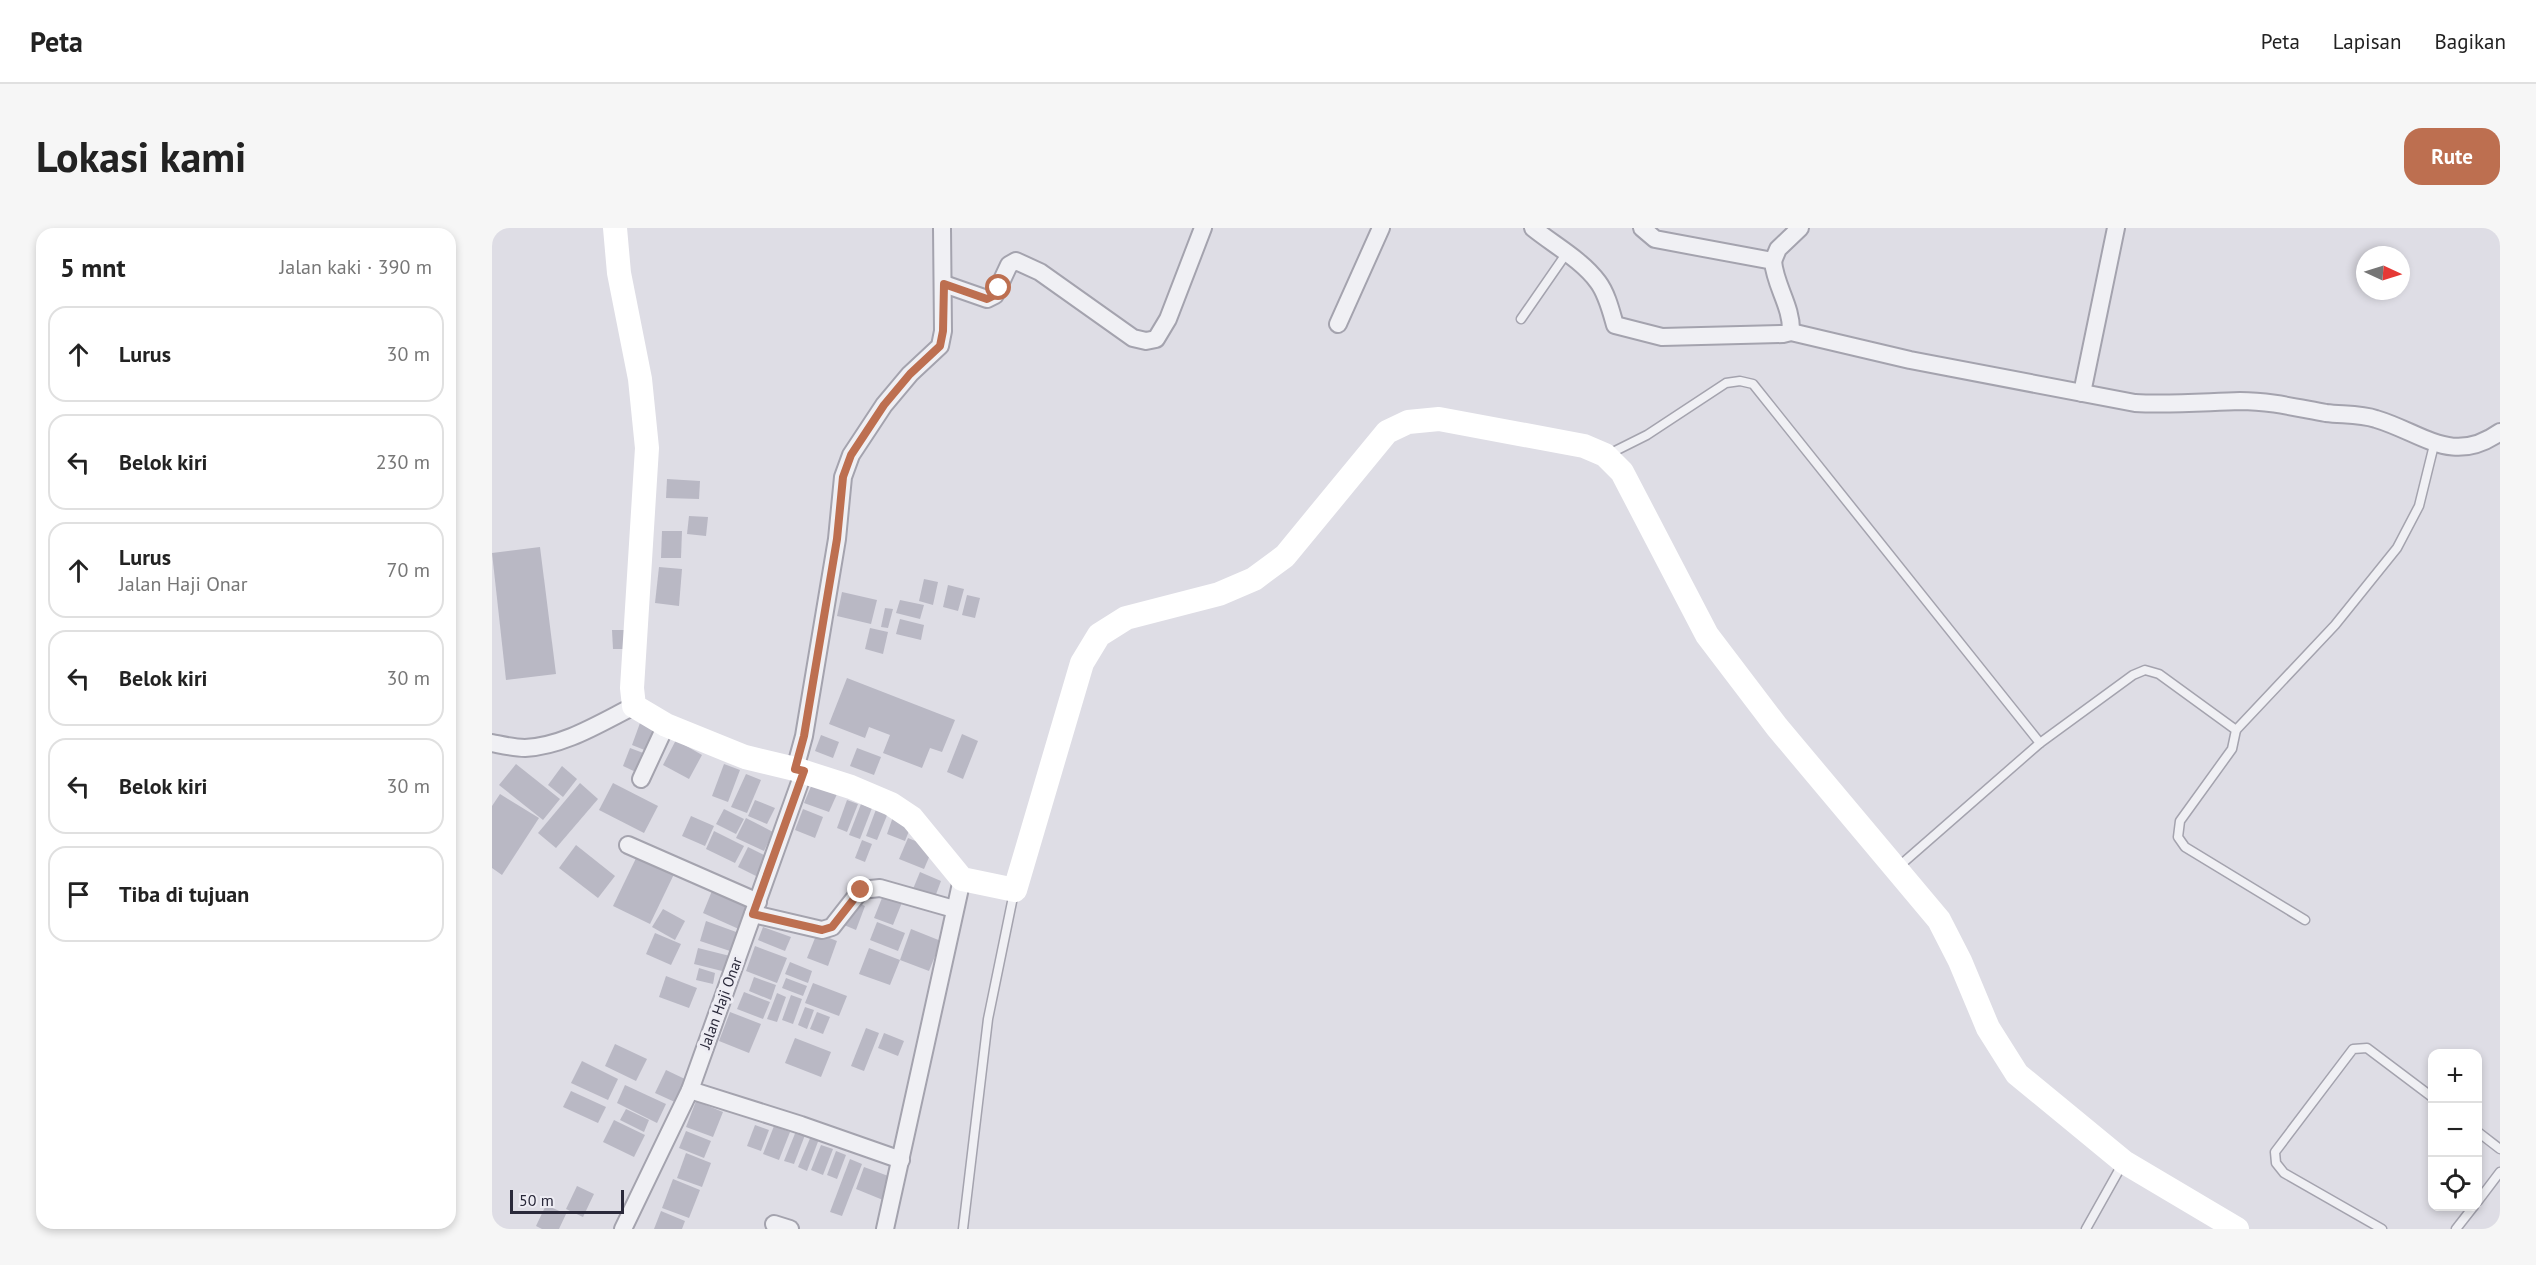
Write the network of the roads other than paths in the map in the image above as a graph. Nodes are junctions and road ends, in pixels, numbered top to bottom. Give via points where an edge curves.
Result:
1 (615, 228) edge
2 (942, 228) edge
3 (1203, 228) edge
4 (1381, 228) edge
5 (1533, 228) edge
6 (1642, 228) edge
7 (1800, 228) edge
8 (2116, 228) edge
9 (1566, 254) junction
10 (1773, 261) junction
11 (944, 284) junction
12 (1521, 319) dead end
13 (1338, 324) dead end
14 (1791, 332) junction
15 (2082, 393) junction
16 (2500, 432) edge
17 (2434, 445) junction
18 (1615, 451) junction
19 (634, 706) junction
20 (666, 724) junction
21 (2236, 730) junction
22 (492, 743) edge
23 (2040, 743) junction
24 (799, 770) junction
25 (641, 779) dead end
26 (628, 845) dead end
27 (1896, 868) junction
28 (962, 879) junction
29 (1015, 890) junction
30 (756, 908) junction
31 (954, 909) junction
32 (2305, 920) dead end
33 (690, 1090) junction
34 (2428, 1093) edge
35 (2482, 1135) edge
36 (2500, 1149) edge
37 (901, 1160) junction
38 (2124, 1162) junction
39 (2500, 1172) edge
40 (2482, 1197) edge
41 (2470, 1211) edge
42 (623, 1229) edge
43 (885, 1229) edge
44 (963, 1229) edge
45 (2086, 1229) edge
46 (2237, 1229) edge
47 (2382, 1229) edge
48 (2456, 1229) edge

1 - 19 street via 619,273 640,379 647,448
2 - 11 street, Jalan Haji Onar
3 - 11 street via 1168,319 1156,339 1133,338 1041,272 1016,261 1008,265 995,295 987,299
4 - 13 street
5 - 9 street
6 - 10 street via 1655,239
7 - 10 street via 1778,249
8 - 15 street
9 - 12 lane
9 - 14 street via 1598,282 1615,326 1662,337
10 - 14 street via 1791,317
11 - 24 street, Jalan Haji Onar via 940,346 884,405 851,455 843,477 837,539
14 - 15 street
15 - 17 street via 2170,405 2242,401 2278,404 2375,419
16 - 17 street via 2484,443 2461,447
17 - 21 lane via 2419,506 2397,548 2335,625
18 - 23 lane via 1647,435 1726,383 1753,384
18 - 27 street via 1622,472 1707,635 1777,727
18 - 29 street via 1439,418 1408,422 1387,432 1285,555 1254,579 1219,594 1126,618 1099,635 1082,663
19 - 20 street
19 - 22 street via 549,744 523,748
20 - 24 street via 745,757
20 - 25 street
21 - 23 lane via 2159,674 2145,670
21 - 32 lane via 2232,749 2180,821 2178,837 2185,847
23 - 27 lane
24 - 28 street via 851,787 912,818
24 - 30 street, Jalan Haji Onar
26 - 30 street
27 - 38 street via 1939,920 1988,1028 2017,1074
28 - 29 street
28 - 31 street
29 - 44 lane via 988,1019
30 - 31 street via 822,930 832,927 861,890 880,888
30 - 33 street, Jalan Haji Onar
31 - 37 street
33 - 37 street
33 - 42 street, Jalan Haji Onar
34 - 47 lane via 2367,1048 2358,1047 2275,1152 2276,1163 2284,1173
35 - 36 lane
37 - 43 street
38 - 45 lane
38 - 46 street
39 - 40 lane
41 - 48 lane

